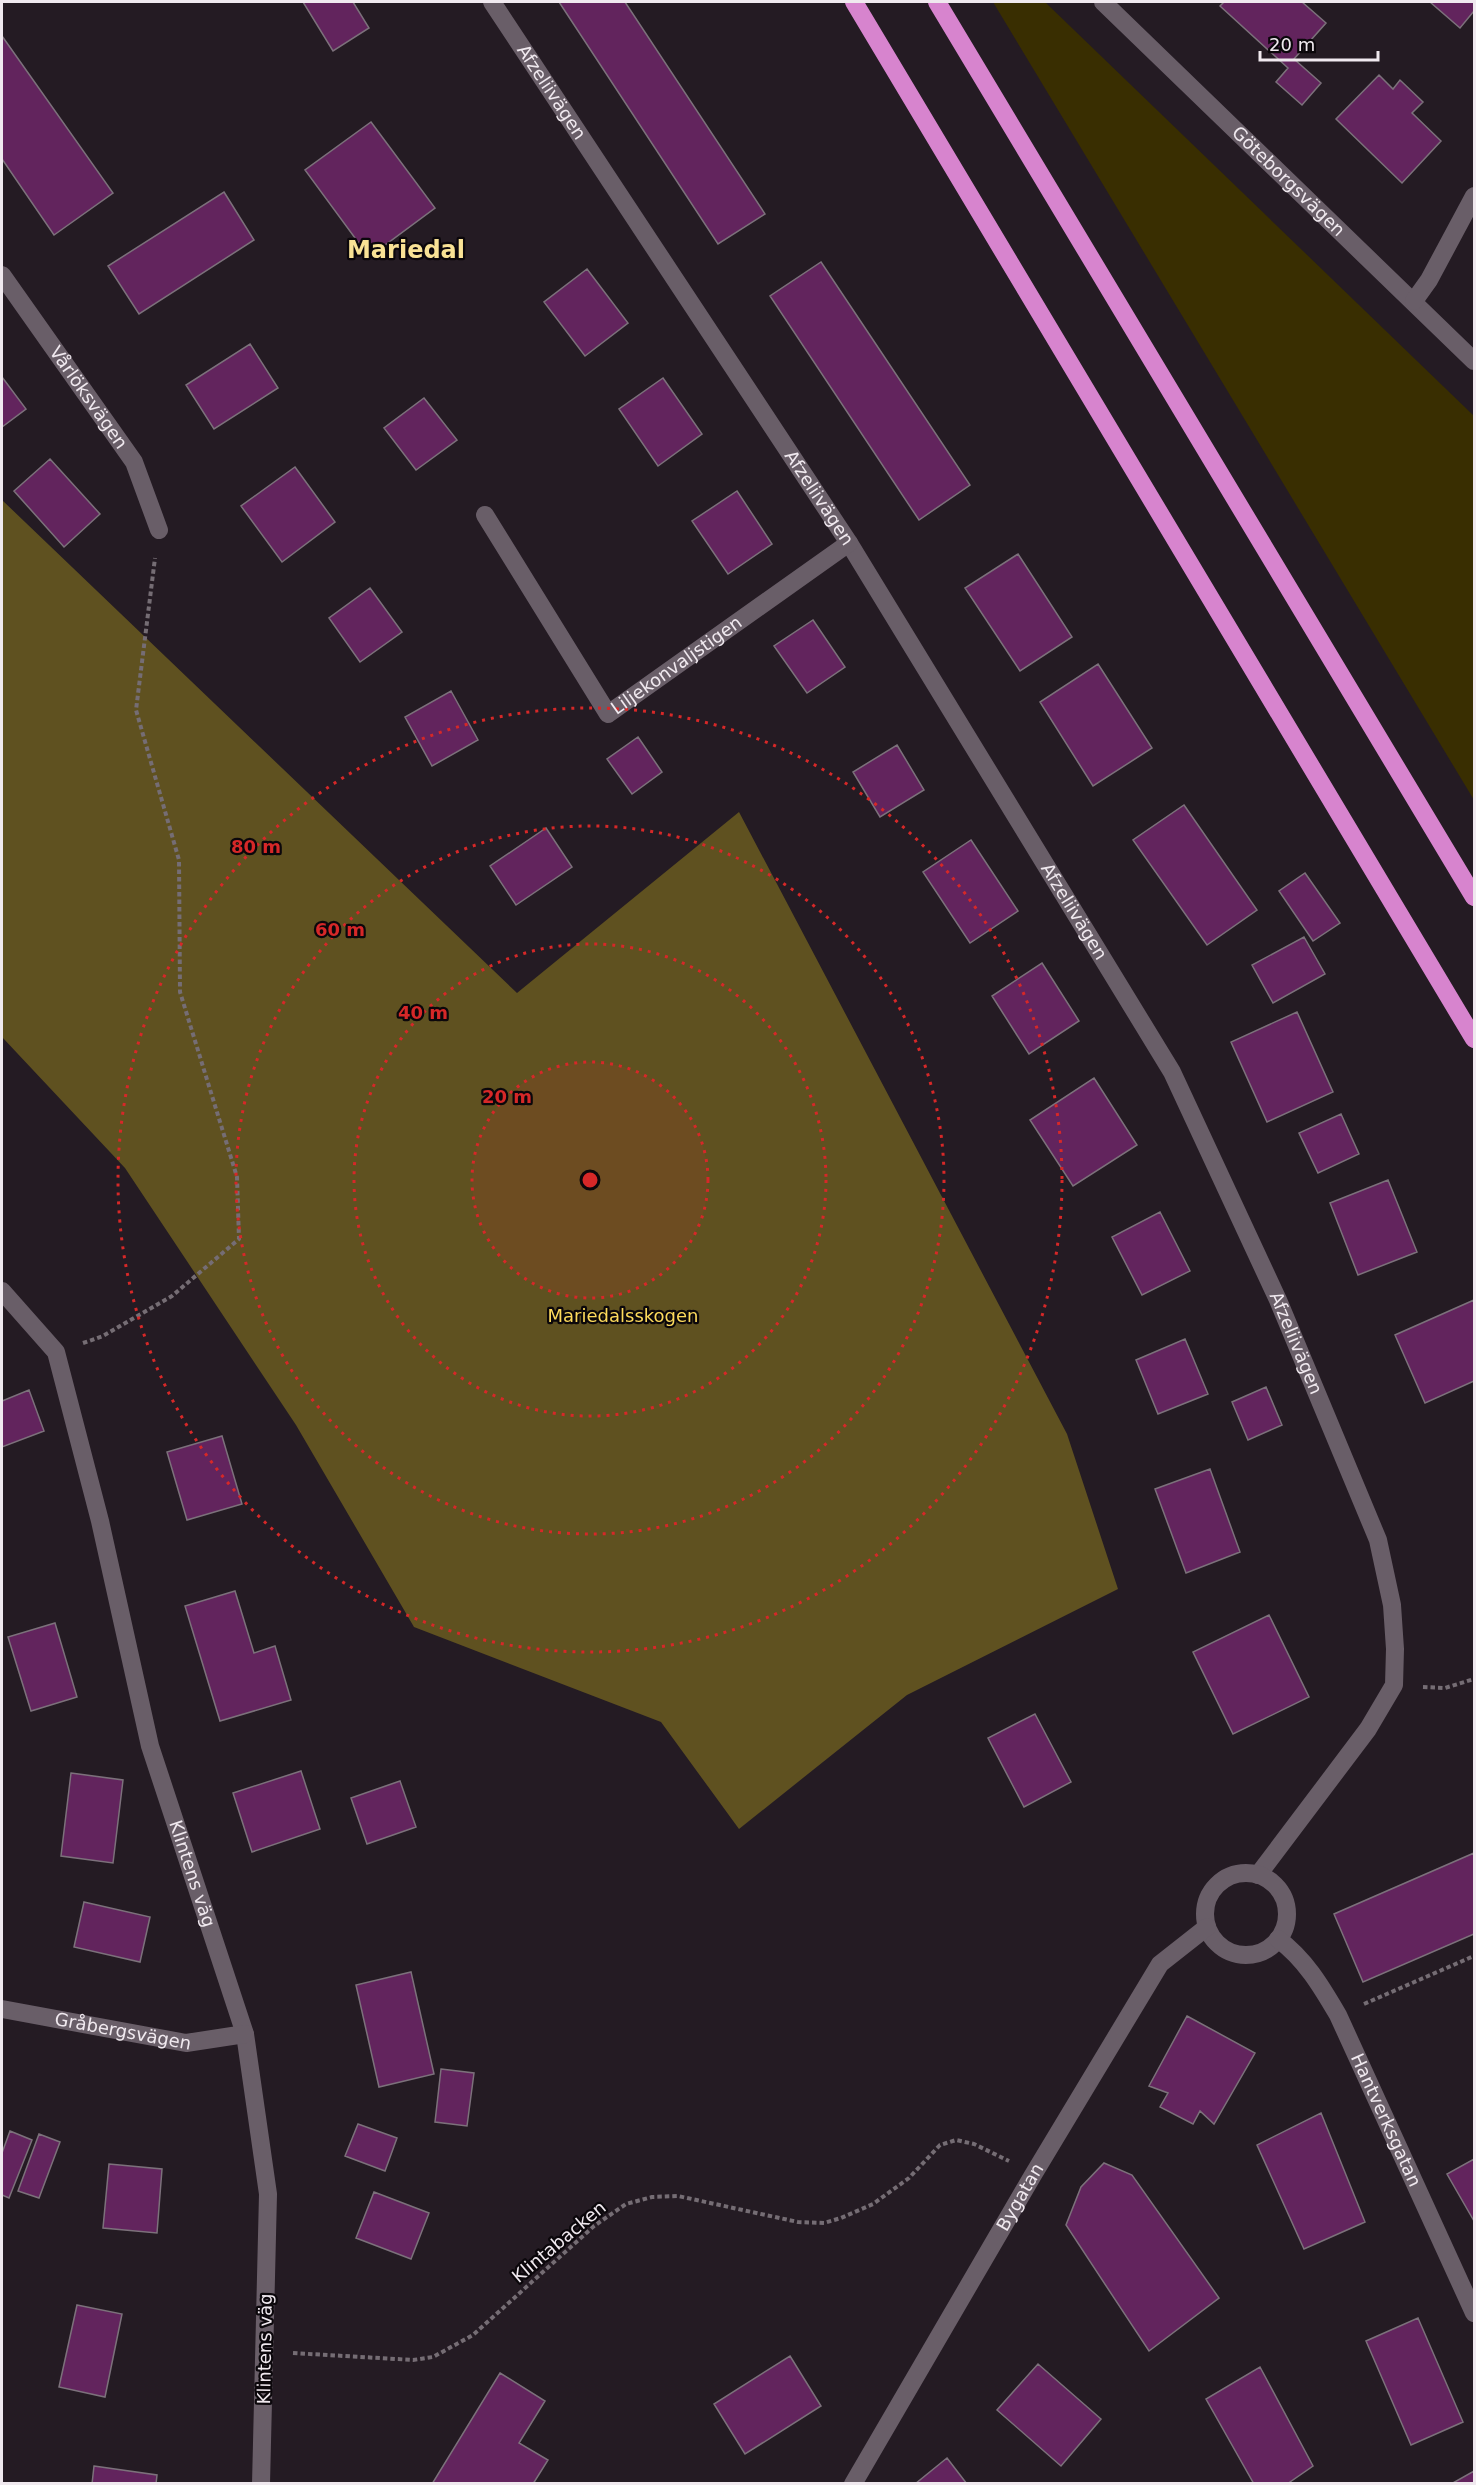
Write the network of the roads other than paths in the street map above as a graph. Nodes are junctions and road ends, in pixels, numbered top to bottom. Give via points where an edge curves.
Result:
1 (492, 2) edge
2 (854, 2) edge
3 (937, 2) edge
4 (1103, 2) edge
5 (1474, 196) edge
6 (2, 274) edge
7 (1414, 301) junction
8 (1474, 362) edge
9 (485, 515) dead end
10 (159, 530) road end
11 (849, 543) junction
12 (1474, 897) edge
13 (1474, 1039) edge
14 (2, 1291) edge
15 (1258, 1875) junction
16 (1207, 1927) junction
17 (1278, 1939) junction
18 (2, 2009) edge
19 (244, 2034) junction
20 (1474, 2313) edge
21 (261, 2484) edge
22 (853, 2484) edge

1 - 11 street, Afzeliivägen
2 - 13 highway
3 - 12 highway
4 - 7 street, Göteborgsvägen
5 - 7 street
6 - 10 street, Vårlöksvägen via 134,462
7 - 8 street, Göteborgsvägen
9 - 11 street, Liljekonvaljstigen via 608,714
11 - 15 street, Afzeliivägen via 1172,1072 1278,1300 1378,1540 1392,1605 1394,1685 1368,1729
14 - 19 street, Klintens väg via 56,1352 100,1521 150,1746
15 - 16 street via 1240,1874 1217,1886 1205,1909
15 - 17 street via 1279,1890 1286,1906 1286,1924
16 - 17 street via 1217,1943 1234,1953 1254,1954
16 - 22 street, Bygatan via 1160,1964
17 - 20 street, Hantverksgatan via 1296,1952 1338,2015
18 - 19 street, Gråbergsvägen via 186,2043
19 - 21 street, Klintens väg via 268,2194

